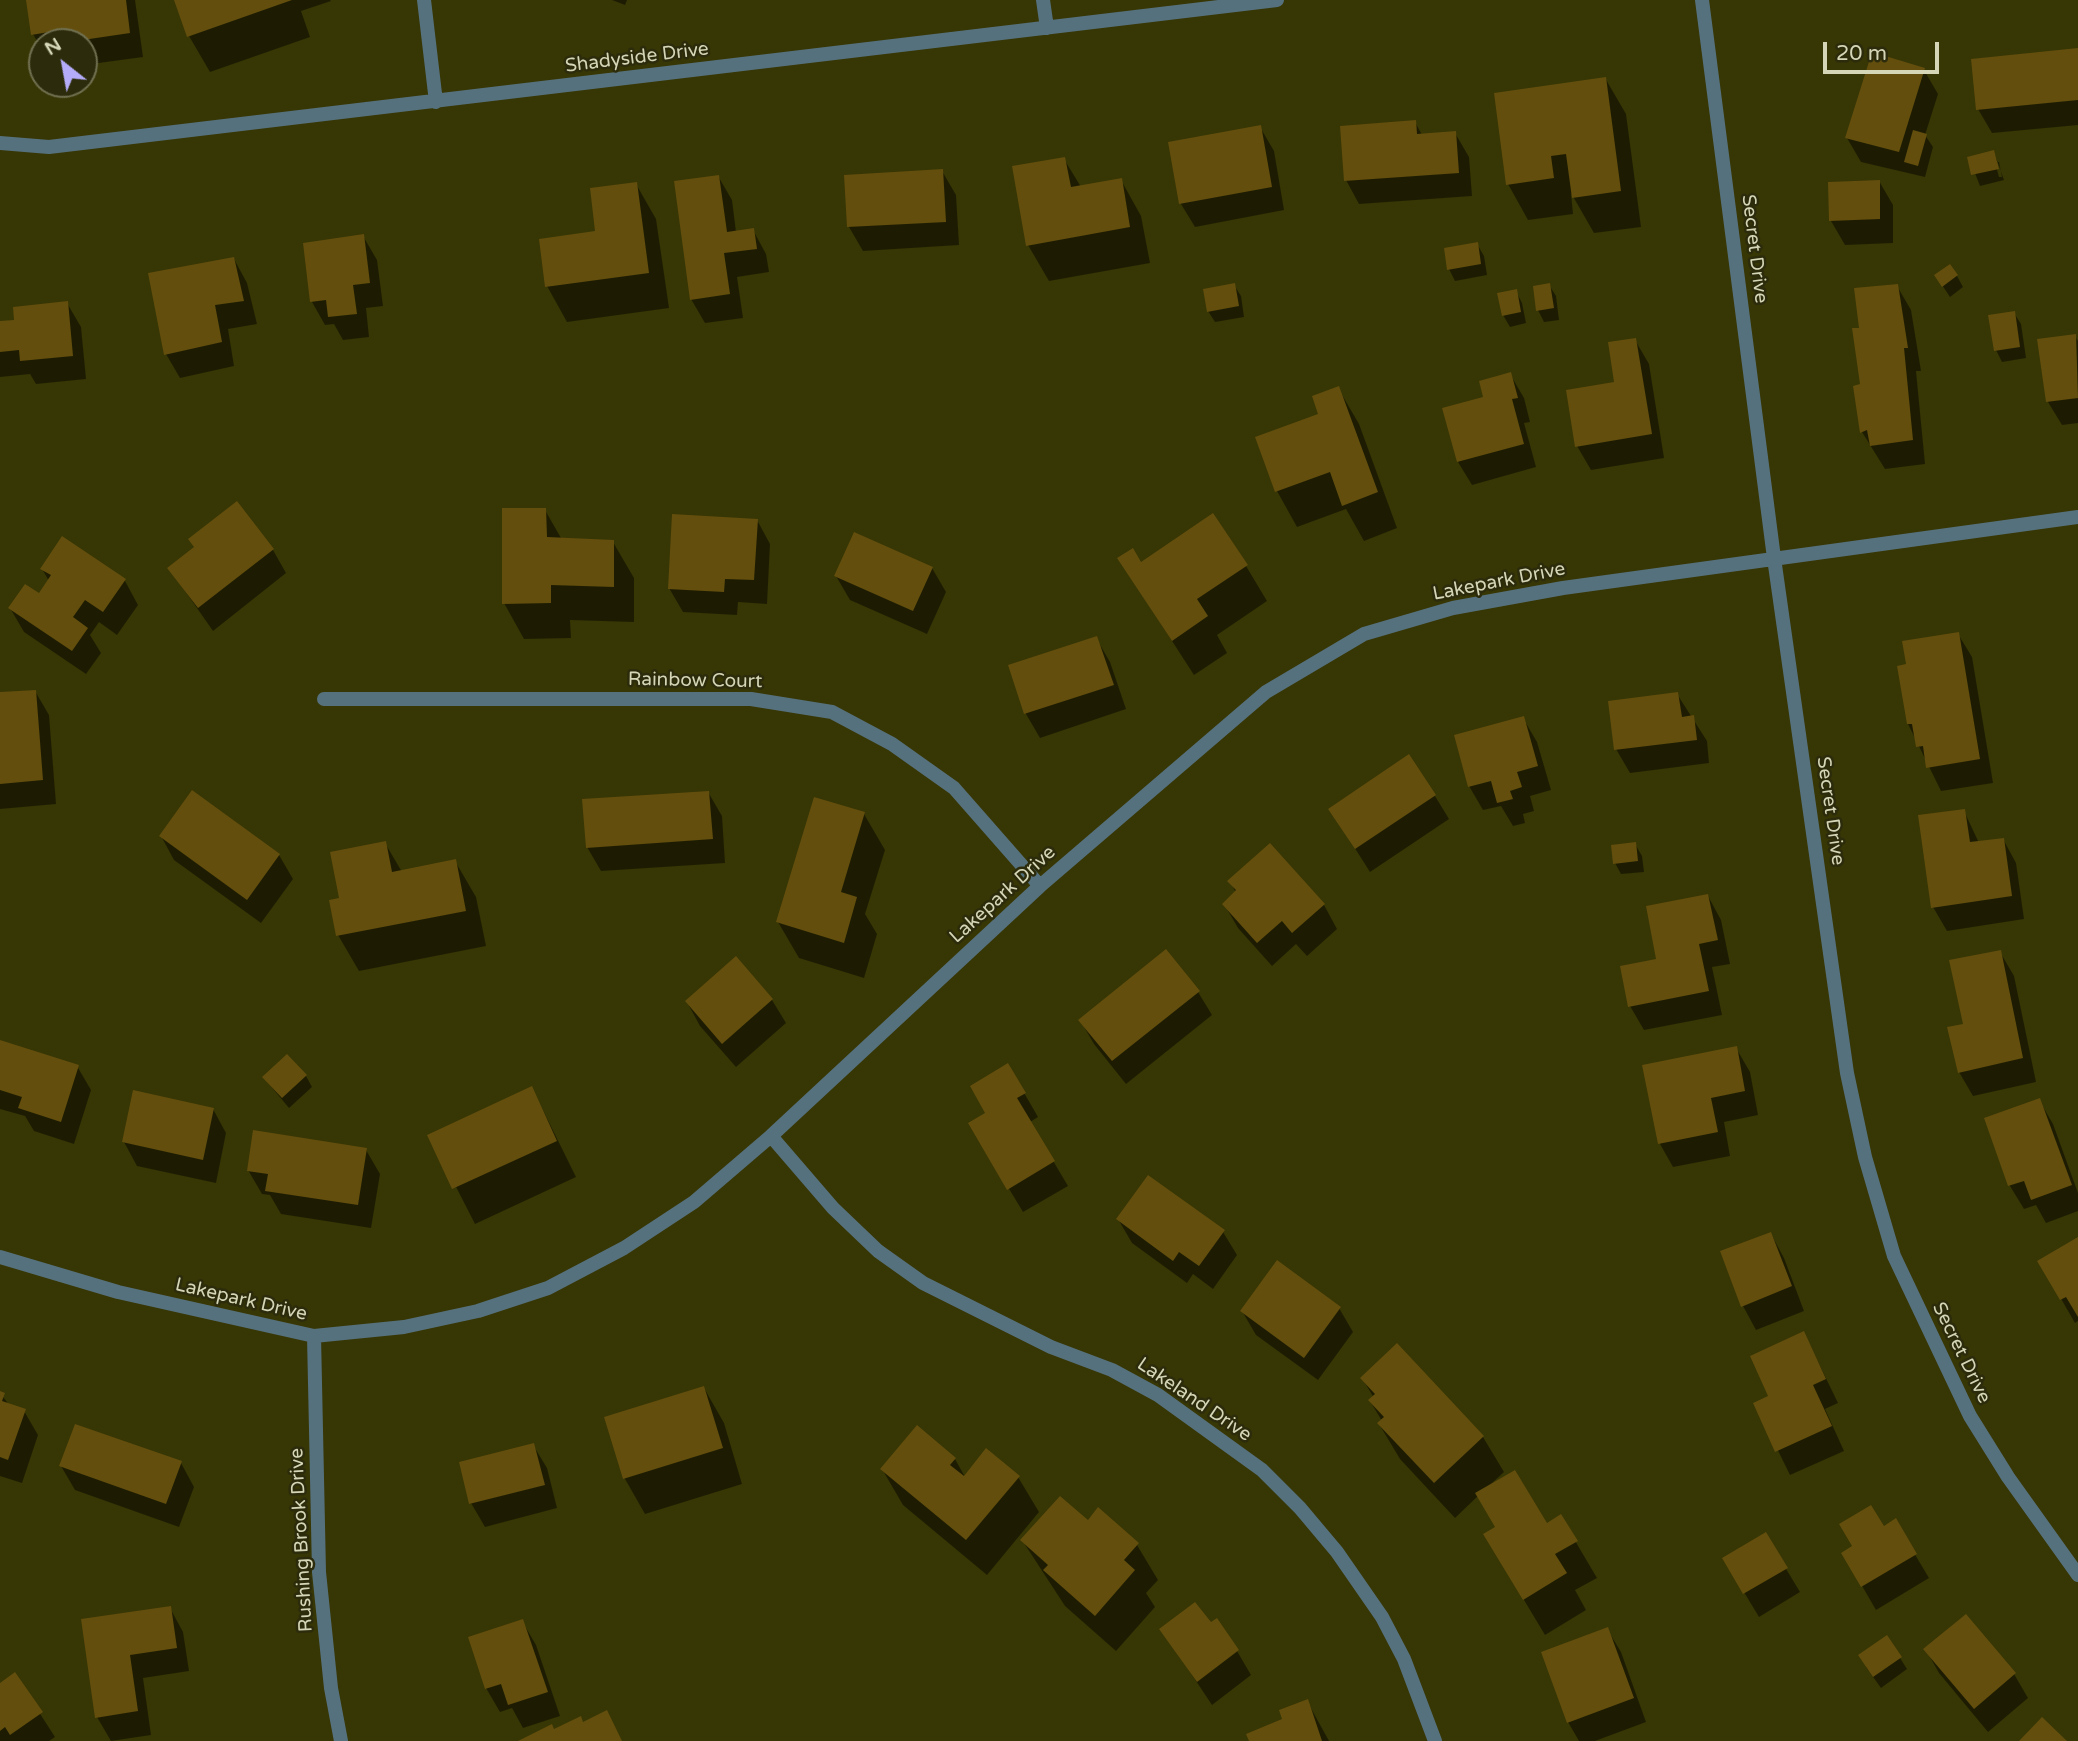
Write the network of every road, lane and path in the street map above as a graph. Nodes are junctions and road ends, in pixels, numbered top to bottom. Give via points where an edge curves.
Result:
1 (424, 0) edge
2 (1044, 0) edge
3 (1278, 0) edge
4 (1702, 0) edge
5 (1047, 28) junction
6 (436, 102) junction
7 (0, 143) edge
8 (2078, 517) edge
9 (1774, 558) junction
10 (324, 699) dead end
11 (1040, 886) junction
12 (771, 1136) junction
13 (0, 1257) edge
14 (314, 1336) junction
15 (2078, 1576) edge
16 (340, 1741) edge
17 (1435, 1741) edge

1 - 6 street
2 - 5 street
3 - 5 street, Shadyside Drive
4 - 9 street, Secret Drive
5 - 6 street, Shadyside Drive
6 - 7 street, Shadyside Drive via 49,147
8 - 9 street, Lakepark Drive
9 - 11 street, Lakepark Drive via 1549,590 1453,608 1364,634 1266,692
9 - 15 street, Secret Drive via 1847,1073 1894,1256 1970,1416
10 - 11 street, Rainbow Court via 751,699 832,712 892,744 954,788
11 - 12 street, Lakepark Drive
12 - 14 street, Lakepark Drive via 694,1202 624,1248 548,1288 478,1311 404,1327
12 - 17 street, Lakeland Drive via 833,1208 878,1251 923,1283 1051,1348 1112,1370 1158,1395 1262,1470 1337,1552 1382,1616
13 - 14 street, Lakepark Drive via 118,1292
14 - 16 street, Rushing Brook Drive via 319,1572

